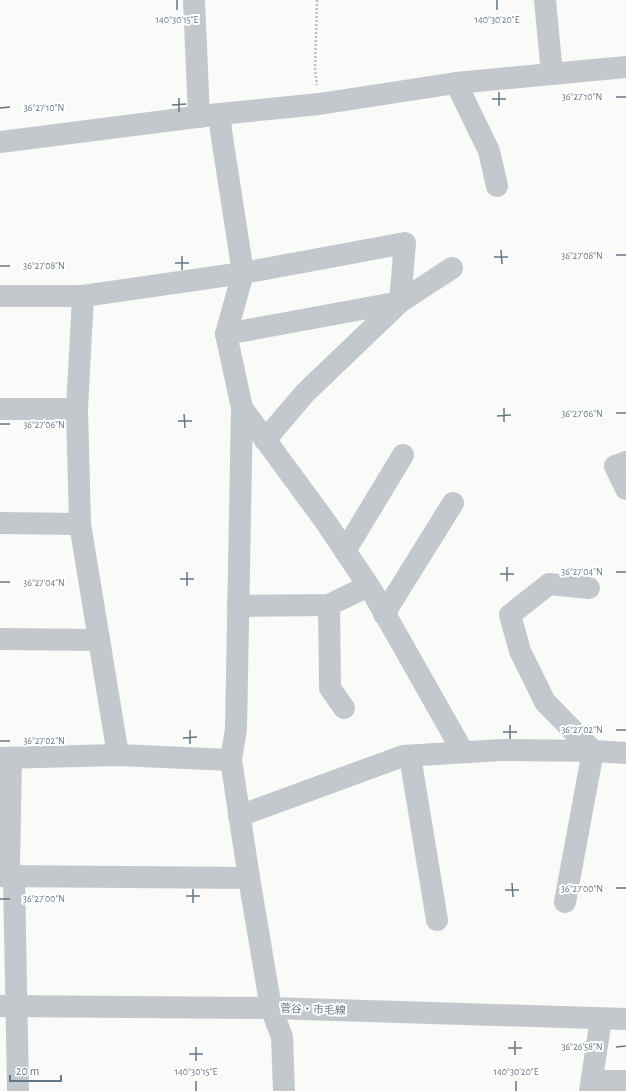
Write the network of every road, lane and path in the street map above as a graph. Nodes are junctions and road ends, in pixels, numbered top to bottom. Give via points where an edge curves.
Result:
1 (194, 0) edge
2 (317, 0) edge
3 (545, 0) edge
4 (626, 67) edge
5 (552, 74) junction
6 (456, 82) junction
7 (319, 104) junction
8 (210, 116) junction
9 (0, 142) edge
10 (497, 186) dead end
11 (452, 268) dead end
12 (243, 273) junction
13 (0, 296) edge
14 (83, 296) junction
15 (400, 302) junction
16 (226, 334) junction
17 (242, 408) junction
18 (0, 409) edge
19 (77, 409) junction
20 (265, 440) junction
21 (402, 455) dead end
22 (626, 462) edge
23 (626, 489) edge
24 (453, 503) dead end
25 (0, 523) edge
26 (80, 524) junction
27 (345, 551) junction
28 (368, 586) junction
29 (589, 588) dead end
30 (329, 605) junction
31 (238, 606) junction
32 (384, 614) junction
33 (0, 639) edge
34 (99, 640) junction
35 (344, 708) dead end
36 (593, 751) junction
37 (463, 752) junction
38 (626, 753) edge
39 (118, 755) junction
40 (410, 756) junction
41 (6, 758) edge
42 (231, 760) junction
43 (240, 816) junction
44 (7, 876) edge
45 (249, 878) junction
46 (565, 902) dead end
47 (437, 920) dead end
48 (8, 1006) edge
49 (271, 1008) junction
50 (601, 1019) junction
51 (626, 1019) edge
52 (626, 1081) edge
53 (591, 1086) edge
54 (18, 1091) edge
55 (284, 1091) edge

1 - 8 street
2 - 7 path via 315,69
3 - 5 street
4 - 5 street
5 - 6 street
6 - 7 street
6 - 10 street via 489,151
7 - 8 street
8 - 9 street
8 - 12 street via 221,131
11 - 15 street
12 - 14 street
12 - 15 street via 405,243
12 - 16 street
13 - 14 street
14 - 19 street
15 - 16 street
15 - 20 street via 306,393
16 - 17 street
17 - 20 street
17 - 31 street
18 - 19 street
19 - 26 street
20 - 27 street
21 - 27 street
22 - 23 street via 615,466
24 - 32 street
25 - 26 street
26 - 34 street
27 - 28 street
28 - 30 street
28 - 32 street
29 - 36 street via 549,584 510,615 520,651 545,702
30 - 31 street
30 - 35 street via 330,688
31 - 42 street via 236,729
32 - 37 street
33 - 34 street
34 - 39 street
36 - 37 street
36 - 38 street
36 - 46 street
37 - 40 street
39 - 41 street
39 - 42 street
40 - 43 street via 403,756
40 - 47 street
41 - 44 street
42 - 43 street
43 - 45 street
44 - 45 street
44 - 48 street
45 - 49 street
48 - 49 street, 菅谷・市毛線
48 - 54 street
49 - 50 street, 菅谷・市毛線
49 - 55 street via 282,1037
50 - 51 street, 菅谷・市毛線
50 - 53 street
52 - 53 street

